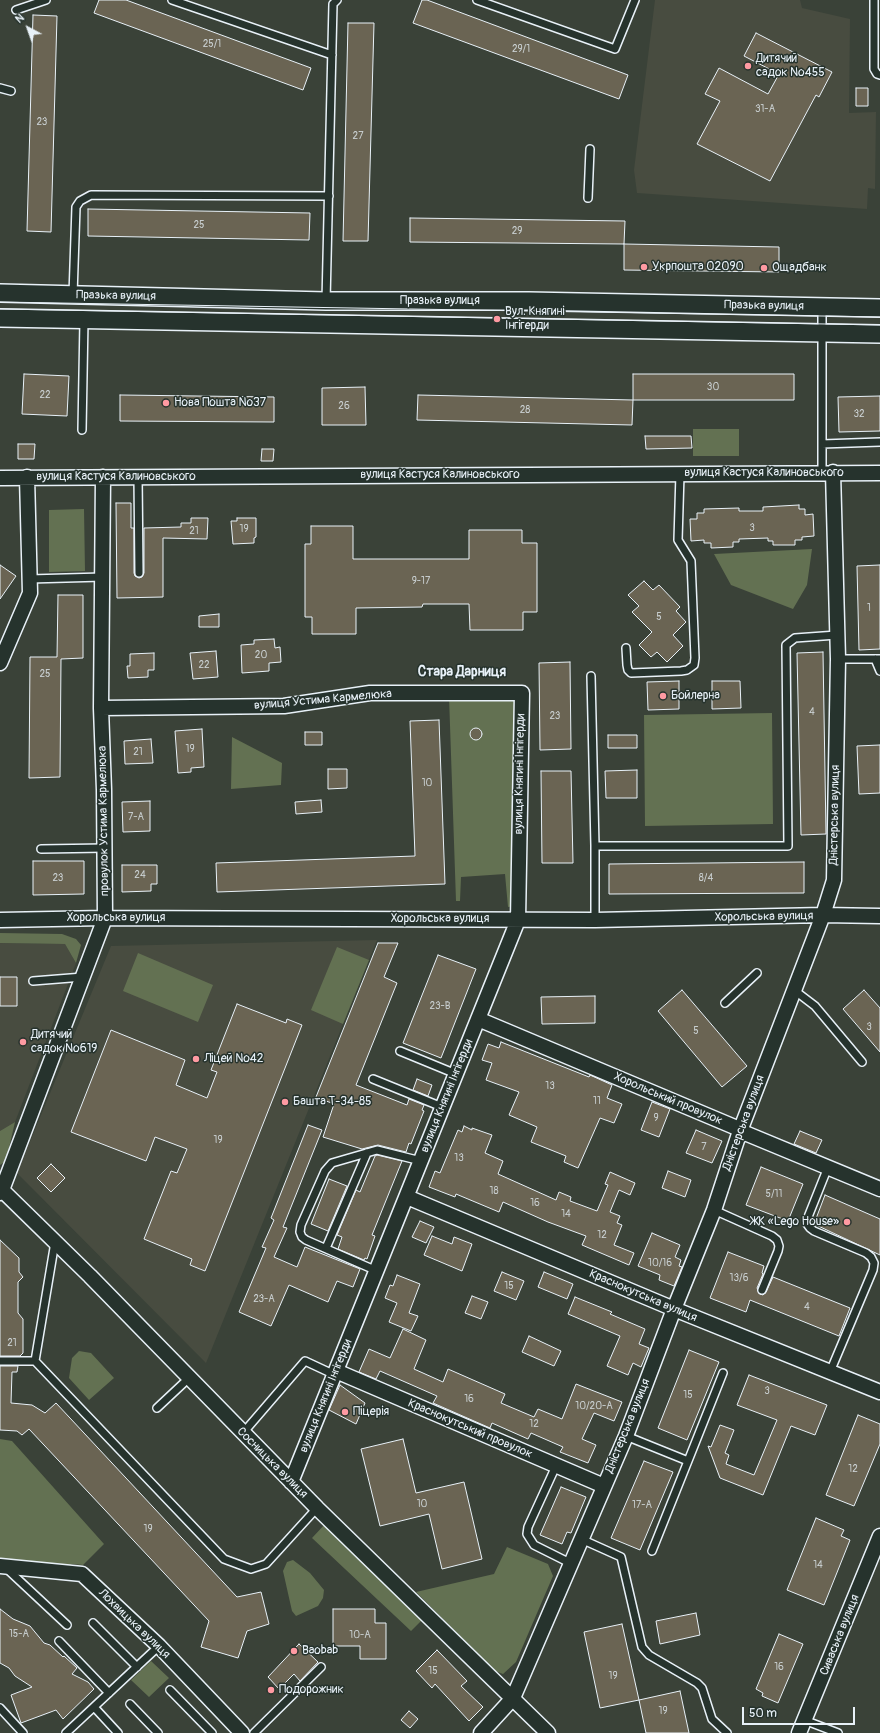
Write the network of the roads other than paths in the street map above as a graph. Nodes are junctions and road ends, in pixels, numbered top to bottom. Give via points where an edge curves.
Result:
1 (46, 0) edge
2 (172, 0) edge
3 (337, 0) edge
4 (477, 0) edge
5 (635, 0) edge
6 (874, 0) edge
7 (16, 10) dead end
8 (332, 55) junction
9 (880, 75) edge
10 (0, 88) edge
11 (11, 91) dead end
12 (590, 149) dead end
13 (328, 196) junction
14 (588, 198) dead end
15 (0, 293) edge
16 (73, 295) junction
17 (326, 301) junction
18 (822, 308) junction
19 (880, 308) edge
20 (0, 318) edge
21 (84, 319) junction
22 (821, 332) junction
23 (880, 334) edge
24 (82, 430) dead end
25 (880, 442) edge
26 (822, 444) junction
27 (828, 473) junction
28 (880, 473) edge
29 (680, 474) junction
30 (103, 477) junction
31 (138, 477) junction
32 (0, 478) edge
33 (27, 478) junction
34 (139, 573) dead end
35 (103, 577) junction
36 (29, 579) junction
37 (837, 635) junction
38 (626, 648) dead end
39 (877, 658) edge
40 (838, 659) junction
41 (0, 663) edge
42 (880, 671) edge
43 (591, 676) dead end
44 (522, 693) joint
45 (101, 708) junction
46 (595, 846) junction
47 (105, 848) junction
48 (41, 849) dead end
49 (823, 916) junction
50 (880, 916) edge
51 (106, 918) junction
52 (0, 920) edge
53 (518, 920) junction
54 (594, 920) junction
55 (757, 973) dead end
56 (83, 977) junction
57 (33, 981) dead end
58 (794, 990) junction
59 (725, 1003) dead end
60 (478, 1019) junction
61 (400, 1051) dead end
62 (862, 1062) dead end
63 (456, 1074) junction
64 (373, 1079) dead end
65 (442, 1108) junction
66 (740, 1131) junction
67 (367, 1153) junction
68 (421, 1161) junction
69 (828, 1167) junction
70 (880, 1189) edge
71 (1, 1190) edge
72 (406, 1197) junction
73 (714, 1210) junction
74 (55, 1242) junction
75 (326, 1248) junction
76 (377, 1271) junction
77 (762, 1290) dead end
78 (674, 1309) junction
79 (36, 1361) junction
80 (0, 1362) edge
81 (830, 1372) junction
82 (336, 1373) junction
83 (724, 1373) dead end
84 (189, 1378) junction
85 (880, 1392) edge
86 (157, 1408) dead end
87 (242, 1433) junction
88 (626, 1436) junction
89 (688, 1462) junction
90 (556, 1466) junction
91 (290, 1482) junction
92 (604, 1486) junction
93 (317, 1508) junction
94 (880, 1536) edge
95 (581, 1538) junction
96 (652, 1551) dead end
97 (570, 1563) junction
98 (3, 1567) edge
99 (93, 1623) dead end
100 (67, 1625) dead end
101 (59, 1641) dead end
102 (159, 1646) junction
103 (137, 1667) junction
104 (321, 1667) dead end
105 (170, 1690) dead end
106 (109, 1693) junction
107 (513, 1698) junction
108 (130, 1704) dead end
109 (94, 1707) junction
110 (0, 1708) edge
111 (802, 1727) edge
112 (23, 1733) edge
113 (66, 1733) edge
114 (118, 1733) edge
115 (158, 1733) edge
116 (212, 1733) edge
117 (242, 1733) edge
118 (254, 1733) edge
119 (481, 1733) edge
120 (548, 1733) edge
121 (727, 1733) edge
122 (838, 1733) edge

1 - 7 lane
2 - 8 lane
3 - 8 lane via 333,4
4 - 5 lane via 615,49
6 - 9 lane via 874,69
8 - 13 lane
10 - 11 lane
12 - 14 lane
13 - 16 lane via 91,195 80,200 76,207
13 - 17 lane
15 - 16 street, Празька вулиця
16 - 17 street, Празька вулиця
17 - 18 street, Празька вулиця via 529,301
18 - 19 street, Празька вулиця
18 - 22 lane
20 - 21 street, Празька вулиця
21 - 22 street, Празька вулиця
21 - 24 lane
22 - 23 street, Празька вулиця
22 - 26 lane
25 - 26 lane
26 - 27 lane
27 - 28 street, вулиця Кастуся Калиновського
27 - 29 street, вулиця Кастуся Калиновського
27 - 37 street, Дністерська вулиця
29 - 31 street, вулиця Кастуся Калиновського
29 - 38 lane via 678,540 691,561 694,665 681,671 631,673 627,665
30 - 31 street, вулиця Кастуся Калиновського
30 - 33 street, вулиця Кастуся Калиновського
30 - 35 street, провулок Устима Кармелюка
31 - 34 lane
32 - 33 street, вулиця Кастуся Калиновського
33 - 36 street
35 - 36 lane
35 - 45 street, провулок Устима Кармелюка
36 - 41 street via 30,593
37 - 40 street, Дністерська вулиця
37 - 46 lane via 795,638 786,645 788,846
39 - 40 lane
39 - 42 lane
40 - 49 street, Дністерська вулиця via 834,880
43 - 46 lane
44 - 45 street, вулиця Устима Кармелюка via 370,693 284,706
44 - 53 street, вулиця Княгині Інгігерди
45 - 47 street, провулок Устима Кармелюка
46 - 54 lane
47 - 48 lane
47 - 51 street, провулок Устима Кармелюка
49 - 50 street, Хорольська вулиця
49 - 54 street, Хорольська вулиця
49 - 58 street, Дністерська вулиця
51 - 52 street, Хорольська вулиця
51 - 53 street, Хорольська вулиця
51 - 56 street, провулок Устима Кармелюка
53 - 54 street, Хорольська вулиця
53 - 60 street, вулиця Княгині Інгігерди
55 - 59 lane
56 - 57 lane
56 - 71 street, провулок Устима Кармелюка
58 - 62 lane via 815,1006
58 - 66 street, Дністерська вулиця
60 - 63 street, вулиця Княгині Інгігерди
60 - 66 street, Хорольський провулок
61 - 63 lane
63 - 65 street, вулиця Княгині Інгігерди
64 - 65 lane
65 - 68 street, вулиця Княгині Інгігерди
66 - 69 street, Хорольський провулок
66 - 73 street, Дністерська вулиця
67 - 68 lane via 377,1150
67 - 75 lane
67 - 75 lane via 337,1160 328,1166 301,1225 302,1237
68 - 72 street, вулиця Княгині Інгігерди
69 - 70 street, Хорольський провулок
69 - 81 lane via 807,1224 814,1231 866,1253 874,1263
71 - 74 street, Сосницька вулиця
72 - 76 street, вулиця Княгині Інгігерди
72 - 78 street, Краснокутська вулиця
73 - 77 lane via 777,1240 778,1251
73 - 78 street, Дністерська вулиця
74 - 79 lane
74 - 84 street, Сосницька вулиця
75 - 76 lane
76 - 82 street, вулиця Княгині Інгігерди
78 - 81 street, Краснокутська вулиця
78 - 88 street, Дністерська вулиця
79 - 80 lane
79 - 93 lane via 224,1559 250,1569 266,1564
81 - 85 street, Краснокутська вулиця
82 - 87 lane via 304,1361
82 - 90 street, Краснокутський провулок
82 - 91 street, вулиця Княгині Інгігерди
83 - 89 lane
84 - 86 lane
84 - 87 street, Сосницька вулиця
87 - 91 street, Сосницька вулиця
88 - 89 lane
88 - 92 street, Дністерська вулиця
89 - 96 lane
90 - 92 street, Краснокутський провулок
90 - 97 lane via 527,1534 534,1545
91 - 93 street, Сосницька вулиця
92 - 95 street, Дністерська вулиця
93 - 107 street, Сосницька вулиця
94 - 111 street, Сиваська вулиця
95 - 97 street, Дністерська вулиця
95 - 121 lane via 621,1557 642,1647 650,1655 702,1688 712,1719
97 - 107 street, Дністерська вулиця
98 - 100 lane
98 - 102 street, Лохвицька вулиця via 82,1574
99 - 103 lane
101 - 106 lane
102 - 103 lane
102 - 117 street, Лохвицька вулиця
103 - 106 lane
104 - 118 lane
105 - 116 lane
106 - 109 lane
107 - 119 street, Дністерська вулиця
107 - 120 street, Сосницька вулиця
108 - 115 lane
109 - 113 lane
109 - 114 lane
110 - 112 lane
111 - 122 lane

